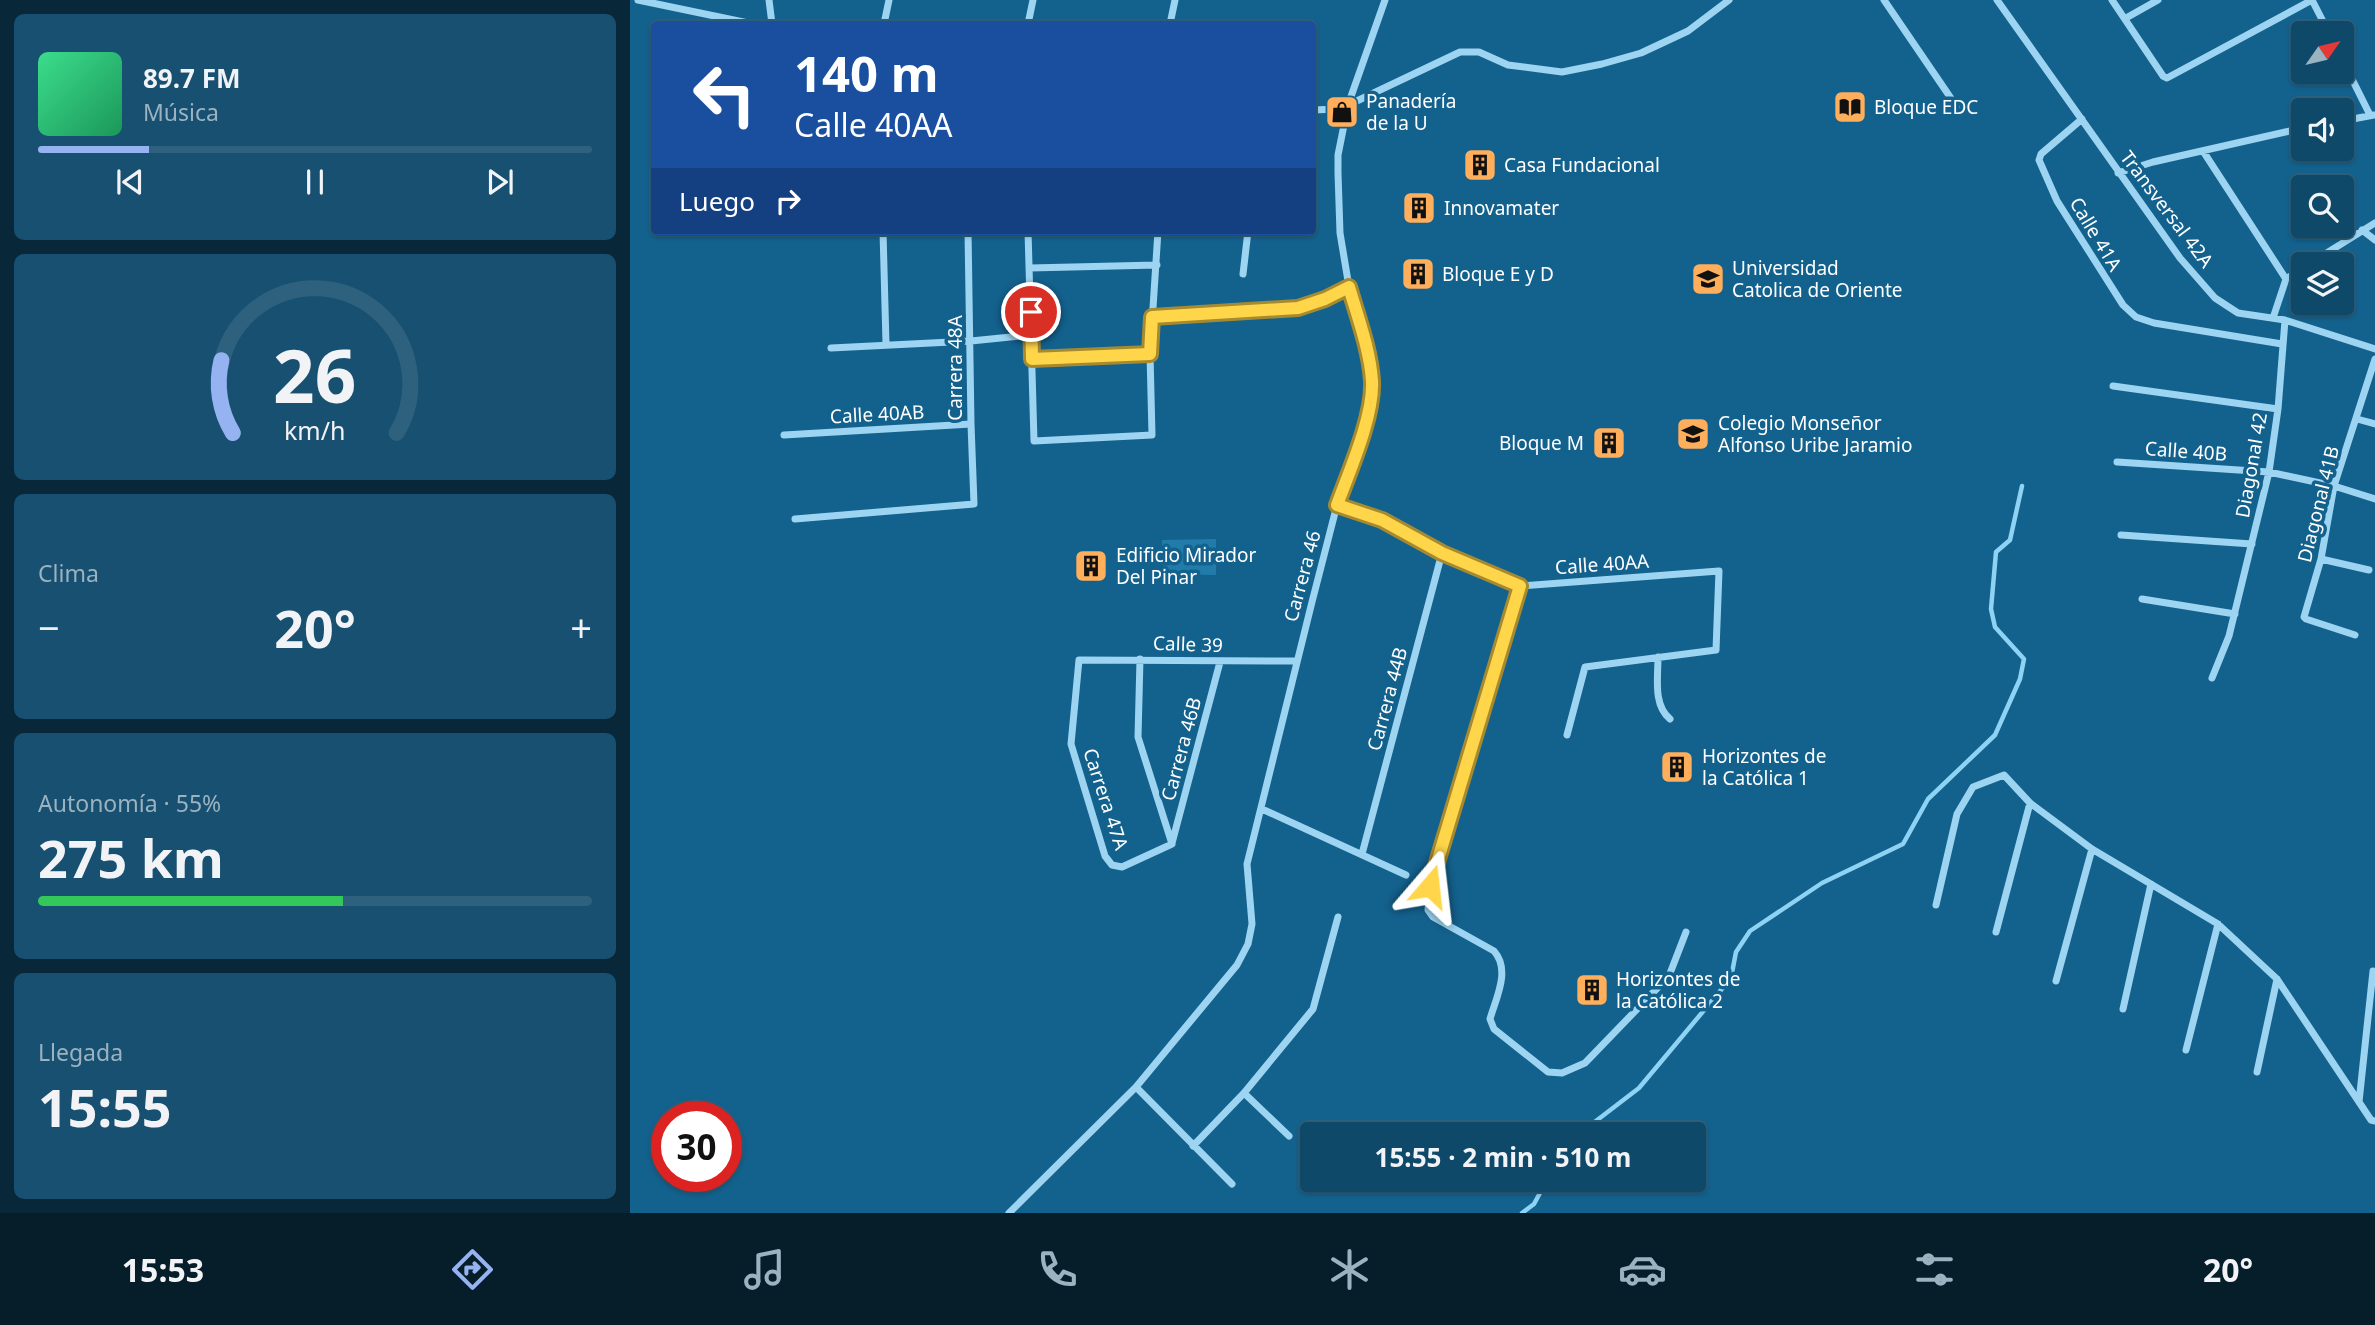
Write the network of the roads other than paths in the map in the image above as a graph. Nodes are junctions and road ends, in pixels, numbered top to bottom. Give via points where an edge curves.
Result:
1 (640, 0) edge
2 (769, 0) edge
3 (889, 0) edge
4 (1033, 0) edge
5 (1175, 0) edge
6 (1385, 0) edge
7 (1729, 0) edge
8 (1884, 0) edge
9 (1997, 0) edge
10 (2112, 0) edge
11 (2158, 0) edge
12 (2312, 0) edge
13 (2126, 18) junction
14 (739, 21) edge
15 (772, 21) edge
16 (885, 21) edge
17 (1029, 21) edge
18 (1171, 21) edge
19 (2323, 21) edge
20 (2354, 80) edge
21 (1348, 105) junction
22 (1316, 110) edge
23 (1961, 114) dead end
24 (2373, 115) edge
25 (2082, 119) junction
26 (2354, 119) edge
27 (2291, 131) edge
28 (2203, 151) junction
29 (2118, 173) junction
30 (2375, 223) edge
31 (2362, 230) junction
32 (883, 235) edge
33 (968, 235) edge
34 (1028, 235) edge
35 (1158, 235) edge
36 (1248, 235) edge
37 (2375, 240) edge
38 (2328, 252) edge
39 (1157, 265) junction
40 (1030, 268) junction
41 (1243, 274) dead end
42 (2291, 276) edge
43 (2286, 279) junction
44 (1349, 287) junction
45 (1152, 317) junction
46 (2273, 318) junction
47 (2284, 320) junction
48 (1031, 335) junction
49 (971, 341) junction
50 (886, 344) junction
51 (2282, 344) junction
52 (831, 348) dead end
53 (2375, 349) edge
54 (1150, 354) junction
55 (1032, 359) junction
56 (2375, 359) edge
57 (2113, 386) dead end
58 (2278, 409) junction
59 (2357, 419) junction
60 (971, 424) junction
61 (2375, 424) edge
62 (785, 435) dead end
63 (2117, 462) dead end
64 (2269, 472) junction
65 (2334, 486) junction
66 (2375, 499) edge
67 (1337, 505) junction
68 (795, 519) dead end
69 (2121, 535) dead end
70 (2252, 544) junction
71 (1442, 553) junction
72 (2320, 559) junction
73 (2369, 570) dead end
74 (1520, 586) junction
75 (2142, 599) dead end
76 (2235, 614) junction
77 (2355, 635) dead end
78 (1658, 657) junction
79 (1140, 659) junction
80 (1079, 660) joint
81 (1297, 661) junction
82 (1220, 662) junction
83 (2212, 678) dead end
84 (1670, 719) dead end
85 (1567, 735) dead end
86 (2029, 803) junction
87 (1262, 810) junction
88 (1172, 844) junction
89 (2091, 849) junction
90 (1362, 854) junction
91 (1406, 875) dead end
92 (2151, 884) junction
93 (1936, 905) dead end
94 (1338, 917) dead end
95 (2218, 924) junction
96 (1686, 932) dead end
97 (1996, 932) dead end
98 (2372, 971) dead end
99 (2277, 979) junction
100 (2056, 981) dead end
101 (2123, 1009) dead end
102 (2186, 1050) dead end
103 (2257, 1072) dead end
104 (1136, 1087) junction
105 (1244, 1093) junction
106 (2359, 1102) junction
107 (2375, 1121) edge
108 (1289, 1136) dead end
109 (1193, 1146) junction
110 (1231, 1184) dead end
111 (1009, 1213) edge

1 - 14 street
2 - 15 street
3 - 16 street
4 - 17 street
5 - 18 street
6 - 21 street, Carrera 46
7 - 21 street via 1688,31 1602,64 1562,72 1508,65 1479,52 1460,52
8 - 23 street
9 - 25 street, Transversal 42A
10 - 13 street
11 - 13 street
12 - 13 street via 2167,78
12 - 19 street
20 - 24 street
21 - 22 street
21 - 44 street, Carrera 46 via 1338,173 1340,233
24 - 26 street
25 - 29 street, Transversal 42A
25 - 51 street, Calle 41A via 2039,160 2057,201 2112,290 2136,317 2154,323
27 - 28 street
28 - 29 street
28 - 43 street
29 - 46 street, Transversal 42A via 2215,298 2238,313
30 - 31 street
31 - 37 street
31 - 38 street
32 - 50 street
33 - 49 street, Carrera 48A
34 - 40 street
35 - 39 street
36 - 41 street
39 - 40 street
39 - 45 street
40 - 48 street
42 - 43 street
43 - 46 street
44 - 45 street via 1298,308
44 - 67 street, Carrera 46 via 1373,384 1362,438
45 - 54 street
46 - 47 street, Transversal 42A
47 - 51 street, Diagonal 42
47 - 53 street, Transversal 42A
48 - 49 street
48 - 55 street
49 - 50 street
49 - 60 street, Carrera 48A
50 - 52 street
51 - 58 street, Diagonal 42
54 - 55 street
54 - 55 street via 1152,435 1034,441
56 - 59 street, Diagonal 41B
57 - 58 street
58 - 64 street, Diagonal 42
59 - 61 street
59 - 65 street, Diagonal 41B
60 - 62 street, Calle 40AB
60 - 68 street, Carrera 48A via 974,504
63 - 64 street, Calle 40B
64 - 65 street, Calle 40B
64 - 70 street, Diagonal 42
65 - 66 street, Calle 40B
65 - 72 street, Diagonal 41B
67 - 71 street, Calle 40AA via 1382,520
67 - 81 street, Carrera 46
69 - 70 street
70 - 76 street, Diagonal 42
71 - 74 street, Calle 40AA
71 - 90 street, Carrera 44B
72 - 73 street
72 - 77 street, Diagonal 41B via 2304,617
74 - 78 street, Calle 40AA via 1719,571 1716,650
74 - 96 street via 1427,905 1433,917 1499,956 1503,975 1490,1019 1494,1029 1548,1072 1562,1073 1585,1063 1670,976
75 - 76 street
76 - 83 street, Diagonal 42
78 - 84 street via 1659,705
78 - 85 street via 1585,667
79 - 80 street, Calle 39
79 - 82 street, Calle 39
79 - 88 street via 1138,737
80 - 88 street, Carrera 47A via 1071,744 1105,856 1112,865 1122,867
81 - 82 street, Calle 39
81 - 87 street, Carrera 46
82 - 88 street, Carrera 46B
86 - 89 street
86 - 93 street via 2004,775 1973,787 1956,814
86 - 97 street
87 - 90 street
87 - 104 street, Carrera 46 via 1247,864 1252,924 1248,944 1237,965
89 - 92 street
89 - 100 street
90 - 91 street
92 - 95 street
92 - 101 street
94 - 105 street via 1313,1009
95 - 99 street
95 - 102 street
98 - 106 street
99 - 103 street
99 - 106 street
104 - 109 street
104 - 111 street, Carrera 46
105 - 108 street
105 - 109 street
106 - 107 street
109 - 110 street

